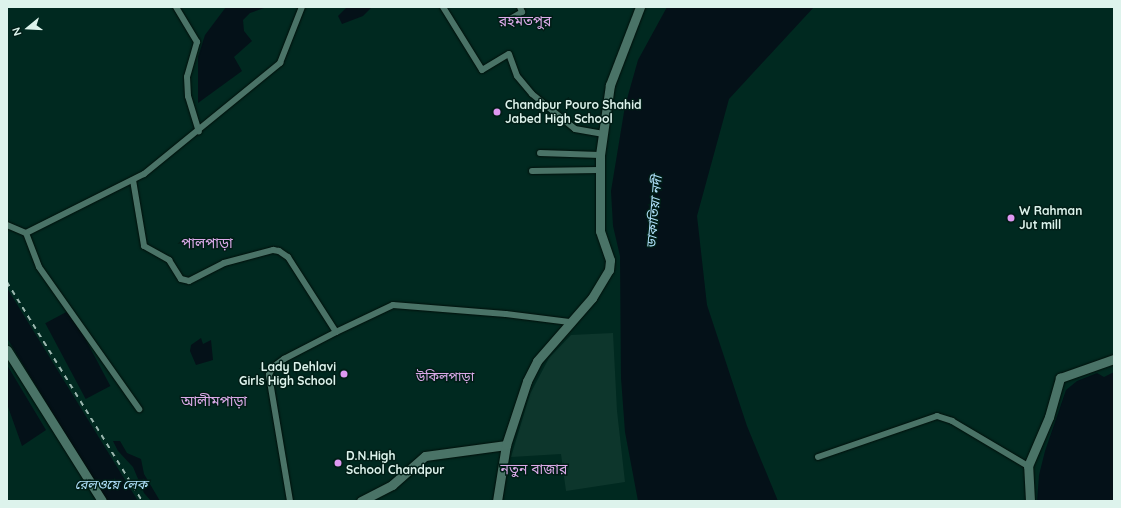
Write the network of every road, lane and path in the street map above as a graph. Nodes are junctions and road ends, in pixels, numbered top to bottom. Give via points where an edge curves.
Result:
1 (176, 7) edge
2 (302, 7) edge
3 (443, 7) edge
4 (520, 7) edge
5 (640, 7) edge
6 (510, 19) dead end
7 (199, 131) junction
8 (604, 134) junction
9 (540, 153) dead end
10 (600, 155) junction
11 (599, 170) junction
12 (532, 171) dead end
13 (133, 180) junction
14 (7, 225) edge
15 (26, 233) junction
16 (570, 322) junction
17 (336, 332) junction
18 (7, 350) edge
19 (1114, 359) edge
20 (139, 409) dead end
21 (506, 445) junction
22 (818, 457) dead end
23 (1028, 466) junction
24 (102, 501) edge
25 (290, 501) edge
26 (361, 501) edge
27 (498, 501) edge
28 (1030, 501) edge

1 - 7 street via 197,42 187,77 188,96
2 - 7 street via 280,63
3 - 8 street via 482,70 509,54 517,76 532,94 575,129
4 - 6 street via 522,12
5 - 8 main road via 610,85
7 - 13 street
8 - 10 main road
9 - 10 street
10 - 11 main road
11 - 12 street
11 - 16 main road via 600,231 610,260 609,270 592,298
13 - 15 street
13 - 17 street via 144,246 169,260 181,279 189,281 224,264 273,250 279,251 288,257
14 - 15 street
15 - 20 street via 39,267
16 - 17 street via 393,305
16 - 21 main road via 529,376
17 - 25 street via 284,359 273,367 269,375
18 - 24 main road
19 - 23 main road via 1060,378 1050,417
21 - 26 main road via 425,456 392,486
21 - 27 main road
22 - 23 street via 937,416 952,421
23 - 28 main road

